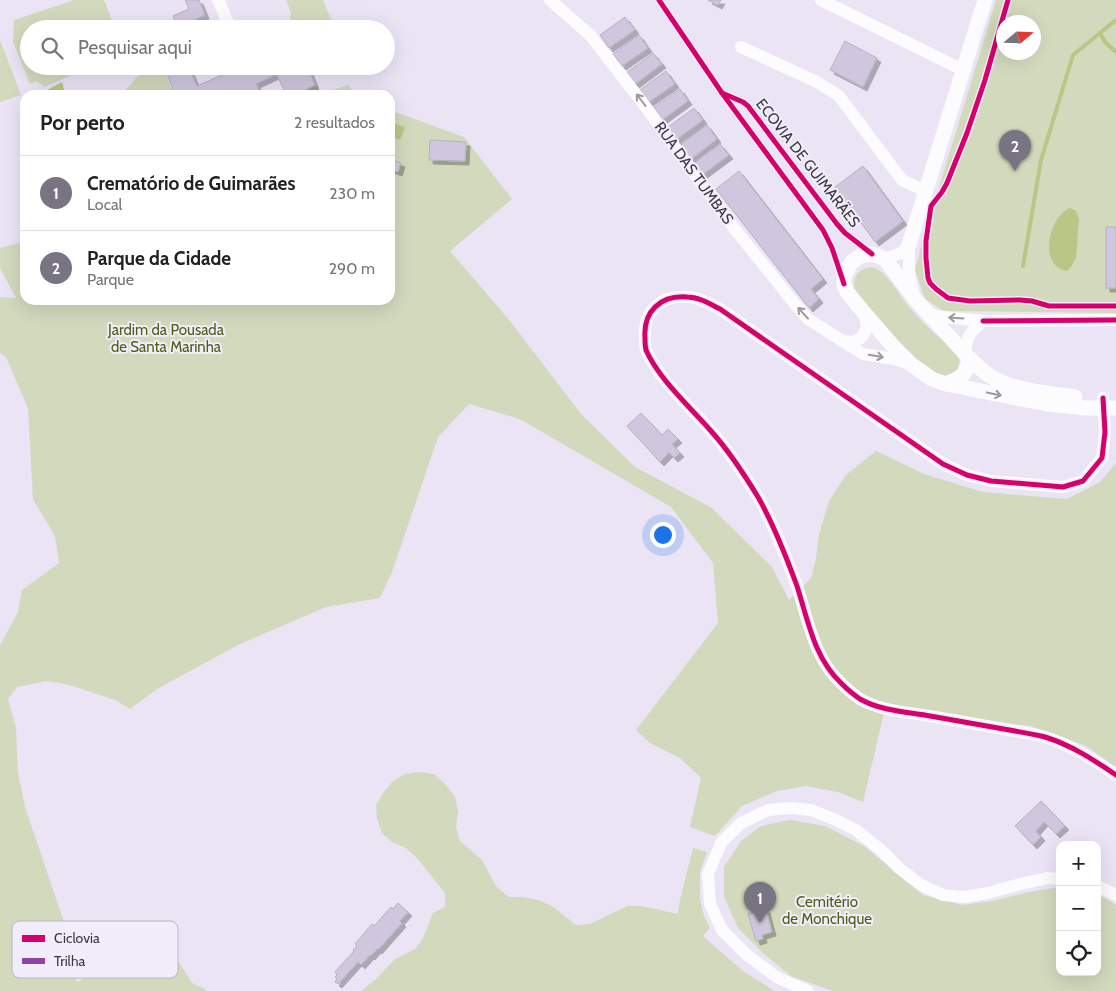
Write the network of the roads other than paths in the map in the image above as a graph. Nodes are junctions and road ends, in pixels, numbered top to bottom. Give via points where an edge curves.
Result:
1 (218, 0) edge
2 (550, 0) edge
3 (821, 0) edge
4 (985, 0) edge
5 (227, 20) edge
6 (742, 46) dead end
7 (963, 70) junction
8 (925, 190) junction
9 (909, 245) junction
10 (885, 259) junction
11 (915, 299) junction
12 (865, 314) junction
13 (928, 314) junction
14 (1116, 320) edge
15 (983, 321) junction
16 (842, 341) junction
17 (967, 355) junction
18 (912, 365) junction
19 (946, 384) junction
20 (1110, 403) edge
21 (1116, 775) edge
22 (1056, 879) edge
23 (1101, 888) edge
24 (1116, 895) edge
25 (808, 991) edge

1 - 5 street
16 -> 2 street, RUA DAS TUMBAS via 808,319 794,303 590,35
3 - 7 street
4 - 7 street
6 - 8 street via 839,96 902,180
7 - 8 street
8 - 9 street
9 - 10 street via 901,253
9 - 11 street via 909,275
10 - 11 street
10 - 12 street via 872,254 860,256 851,262 844,277 847,292
11 - 13 street
12 - 16 street via 867,328 862,337 855,342
12 - 18 street
15 -> 13 street
13 - 17 street
14 - 15 street
15 - 17 street via 971,331 966,341
16 -> 18 street, RUA DAS TUMBAS via 863,354
17 - 19 street via 968,367 963,375
17 - 20 street via 990,376 1011,385
18 - 19 street via 932,380
19 -> 20 street via 1047,404 1085,408
20 - 21 street via 1102,458 1083,481 1063,487 991,481 943,464 705,301 688,296 668,298 647,317 644,329 645,347 652,362 728,452 758,498 784,550 822,661 840,683 860,699 885,708 1045,737
22 - 25 street via 964,897 943,895 921,886 856,830 836,820 812,810 768,810 741,823 721,843 708,874 710,904 722,930 747,955 778,978
23 - 24 street

